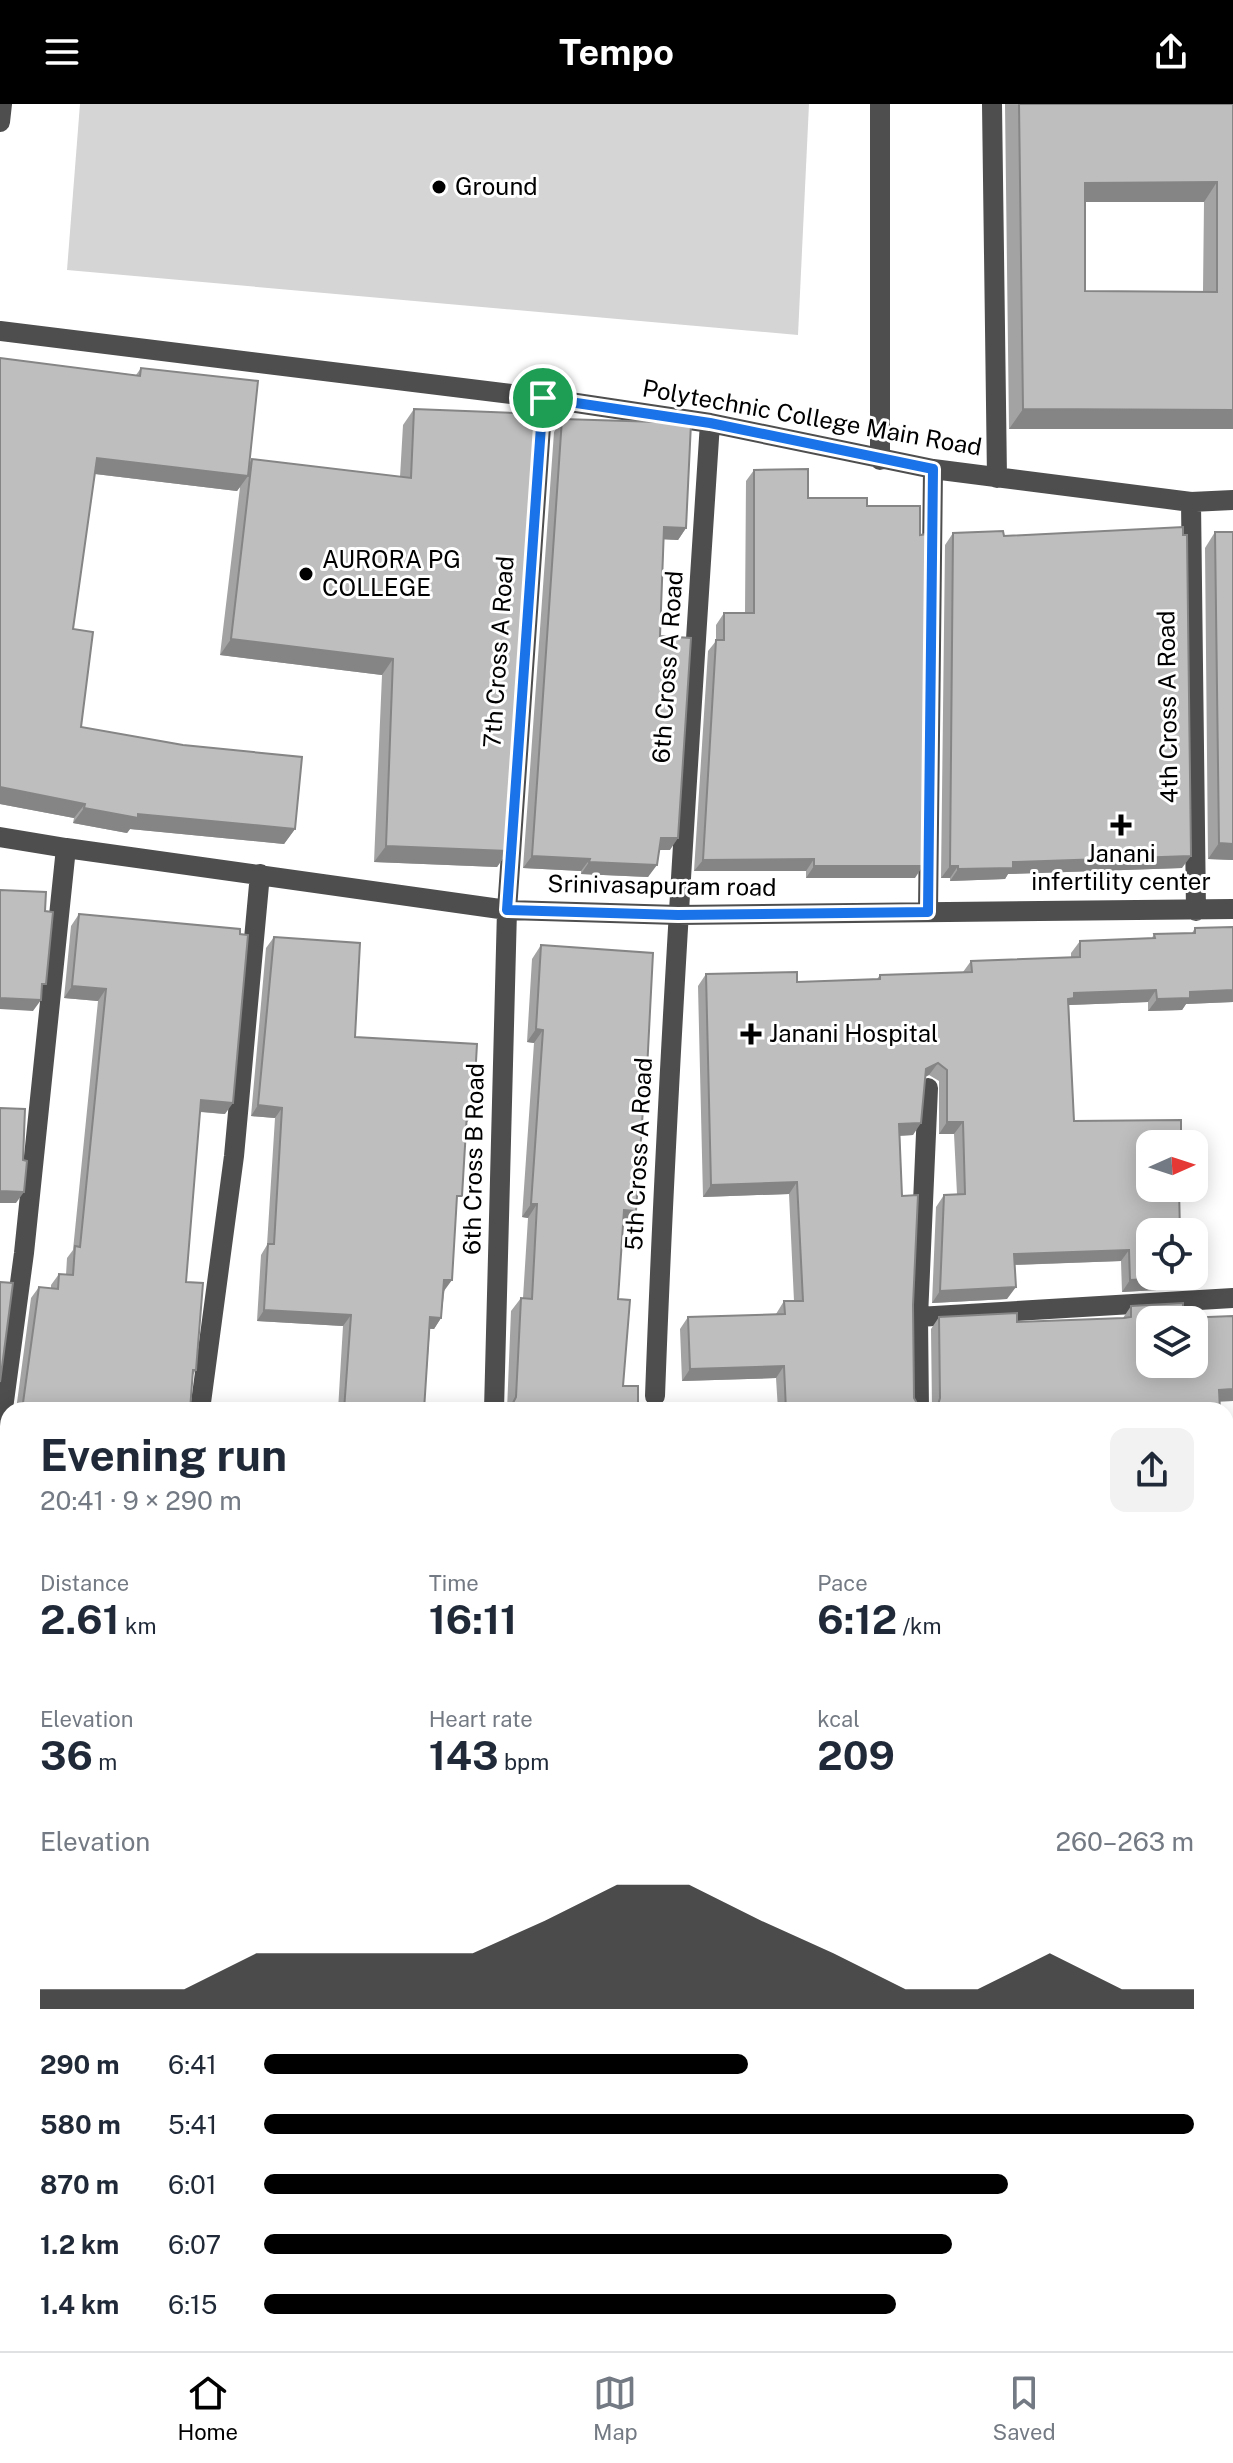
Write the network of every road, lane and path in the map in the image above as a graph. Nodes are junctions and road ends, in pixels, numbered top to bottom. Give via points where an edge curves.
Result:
1 (2, 104) edge
2 (880, 104) edge
3 (992, 104) edge
4 (0, 122) edge
5 (0, 331) edge
6 (543, 398) junction
7 (710, 423) junction
8 (880, 460) junction
9 (933, 469) junction
10 (997, 478) junction
11 (1233, 500) edge
12 (1191, 502) junction
13 (0, 837) edge
14 (66, 848) junction
15 (260, 874) junction
16 (1233, 909) edge
17 (507, 910) junction
18 (1196, 911) junction
19 (928, 912) junction
20 (678, 915) junction
21 (928, 1088) edge
22 (1233, 1298) edge
23 (918, 1317) junction
24 (655, 1396) dead end
25 (4, 1402) edge
26 (201, 1402) edge
27 (494, 1402) edge
28 (919, 1402) edge

1 - 4 street
2 - 8 street
3 - 10 street
5 - 6 street, Polytechnic College Main Road
6 - 7 street, Polytechnic College Main Road
6 - 17 street, 7th Cross A Road
7 - 8 street, Polytechnic College Main Road
7 - 20 street, 6th Cross A Road
8 - 9 street, Polytechnic College Main Road
9 - 10 street, Polytechnic College Main Road
9 - 19 street
10 - 12 street, Polytechnic College Main Road
11 - 12 street, Polytechnic College Main Road
12 - 18 street, 4th Cross A Road
13 - 14 street, Srinivasapuram road
14 - 15 street, Srinivasapuram road
14 - 25 street
15 - 17 street, Srinivasapuram road
15 - 26 street via 234,1156
16 - 18 street, Srinivasapuram road
17 - 20 street, Srinivasapuram road
17 - 27 street, 6th Cross B Road
18 - 19 street, Srinivasapuram road
19 - 20 street, Srinivasapuram road
20 - 24 street, 5th Cross A Road
21 - 23 street
22 - 23 street
23 - 28 street

